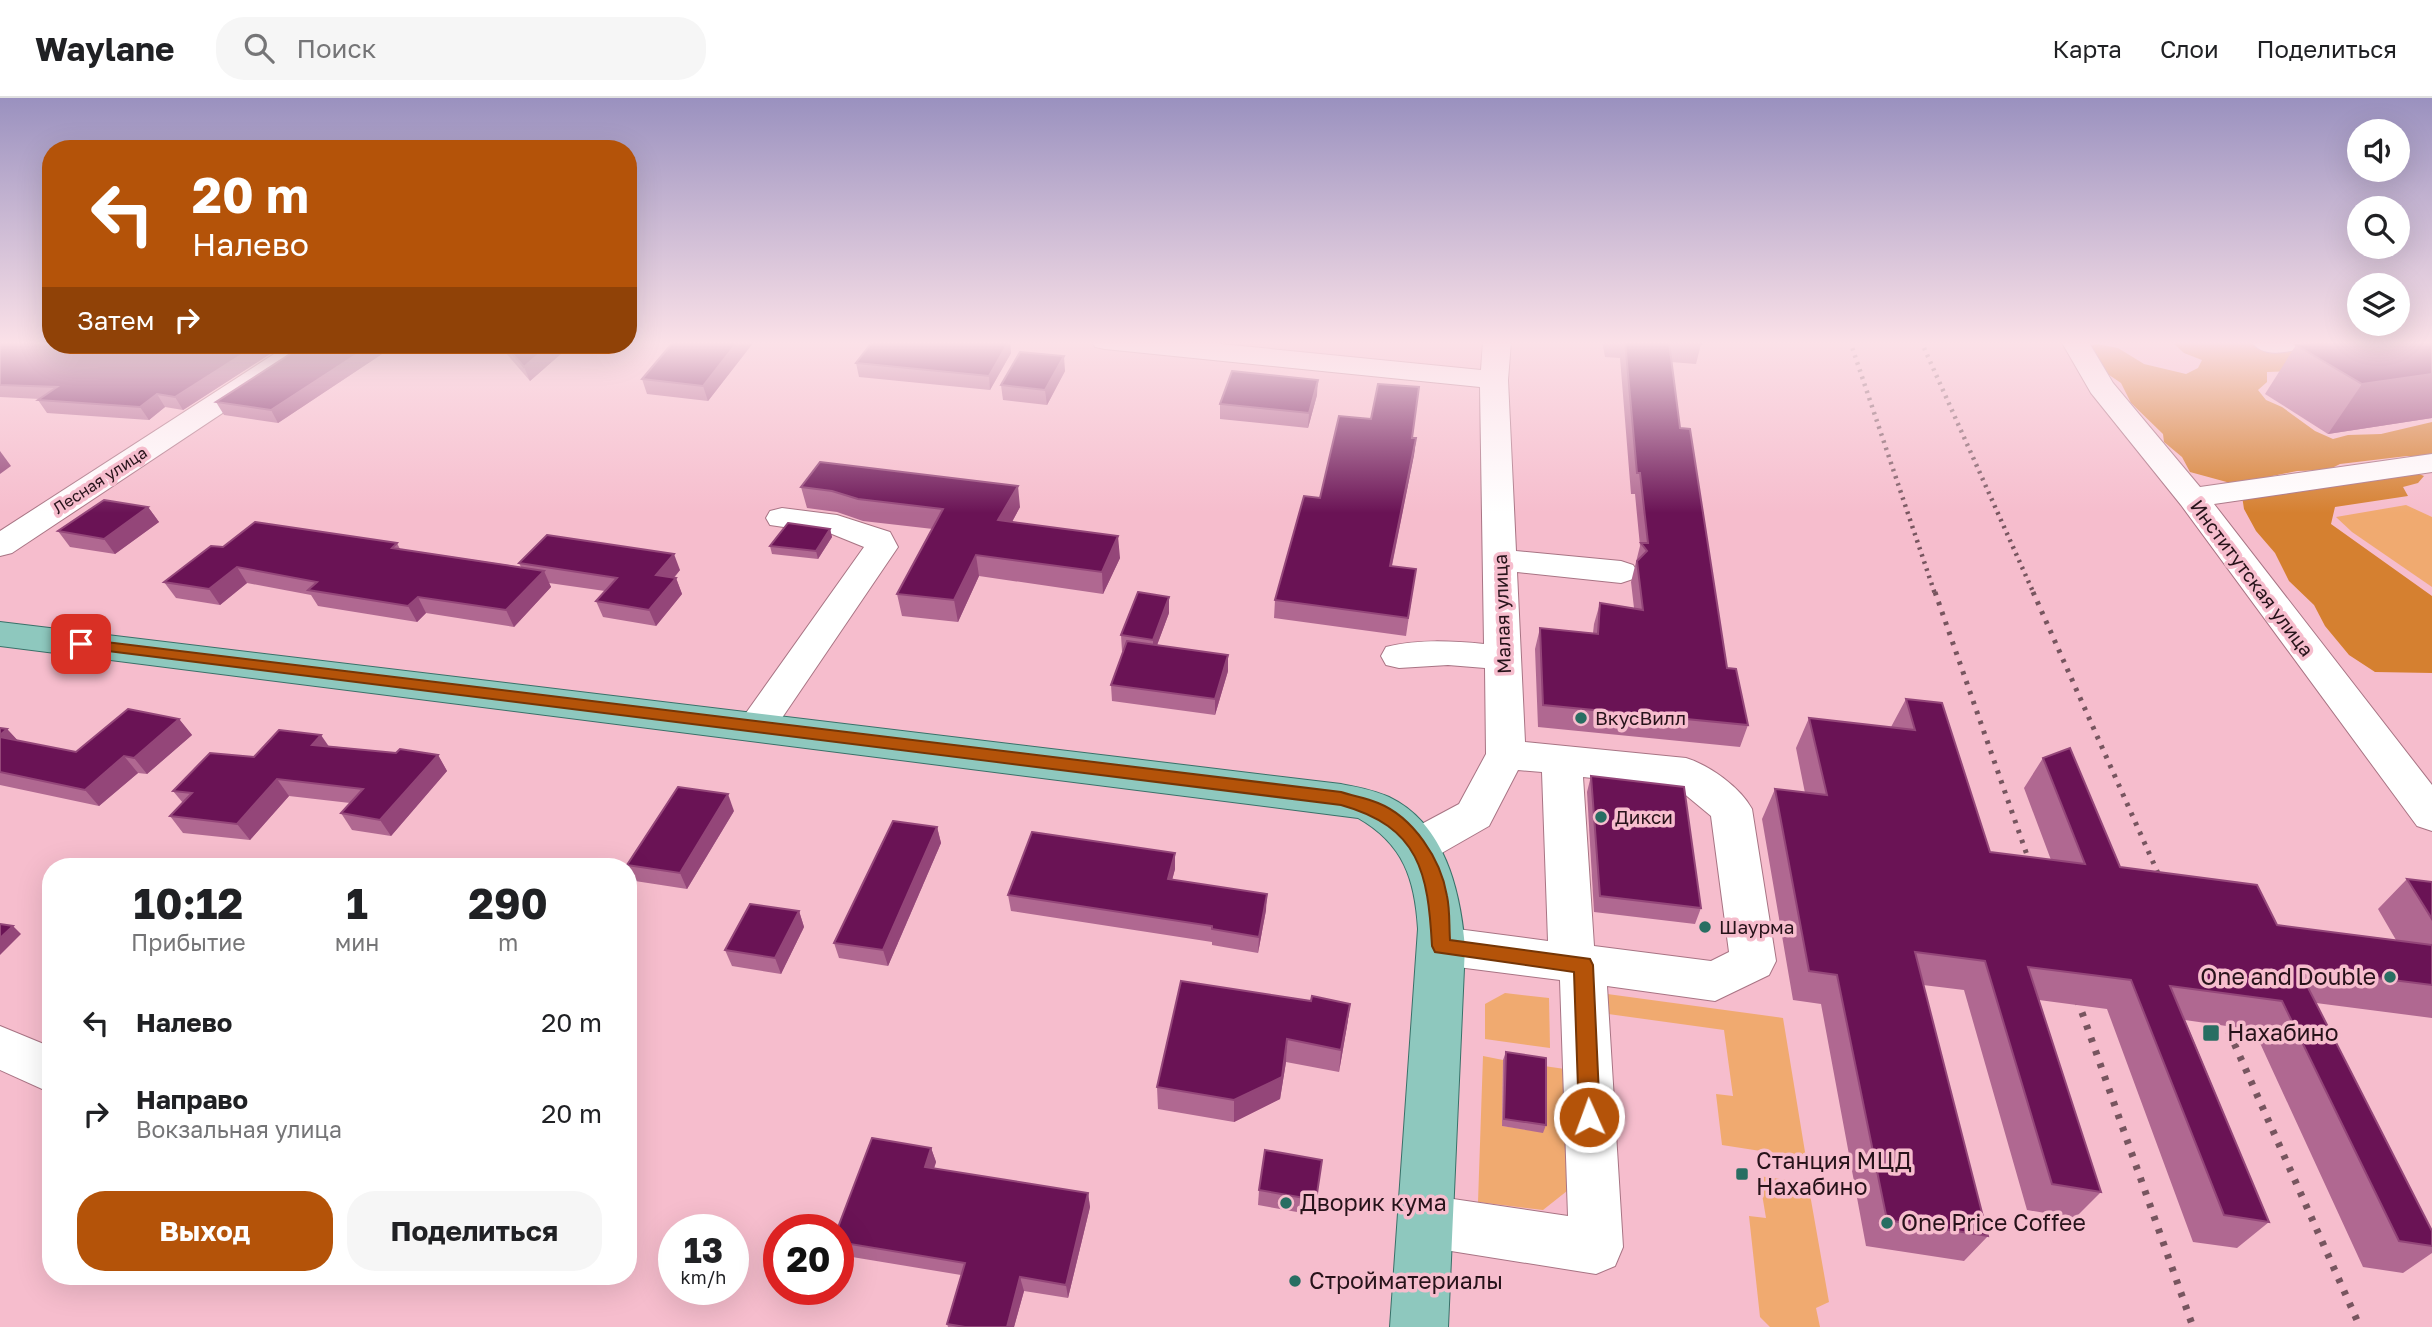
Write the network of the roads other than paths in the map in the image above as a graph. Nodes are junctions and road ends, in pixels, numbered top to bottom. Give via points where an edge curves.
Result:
1 (225, 398) edge
2 (1495, 398) edge
3 (2110, 398) edge
4 (2432, 463) edge
5 (2192, 498) junction
6 (782, 518) dead end
7 (0, 546) edge
8 (1500, 560) junction
9 (1621, 572) dead end
10 (0, 634) edge
11 (1399, 656) dead end
12 (1504, 658) junction
13 (755, 727) junction
14 (1506, 754) junction
15 (1562, 760) junction
16 (2432, 815) edge
17 (1418, 846) junction
18 (1441, 946) junction
19 (1578, 964) junction
20 (0, 1047) edge
21 (42, 1067) edge
22 (1426, 1221) junction
23 (1419, 1327) edge

1 - 7 street, Лесная улица
2 - 8 street, Малая улица
3 - 5 street, Институтская улица
4 - 5 street
5 - 16 street, Институтская улица
6 - 13 street via 837,525 878,539 881,547
8 - 9 street
8 - 12 street, Малая улица
10 - 13 main road
11 - 12 street via 1448,653
12 - 14 street, Малая улица
13 - 17 main road via 1341,799 1374,808
14 - 15 street
14 - 17 street, Малая улица via 1475,815
15 - 19 street
15 - 19 street via 1686,773 1731,808 1753,961 1715,981
17 - 18 main road via 1438,895
18 - 19 street
18 - 22 main road
19 - 22 street via 1596,1247
20 - 21 street
22 - 23 main road

